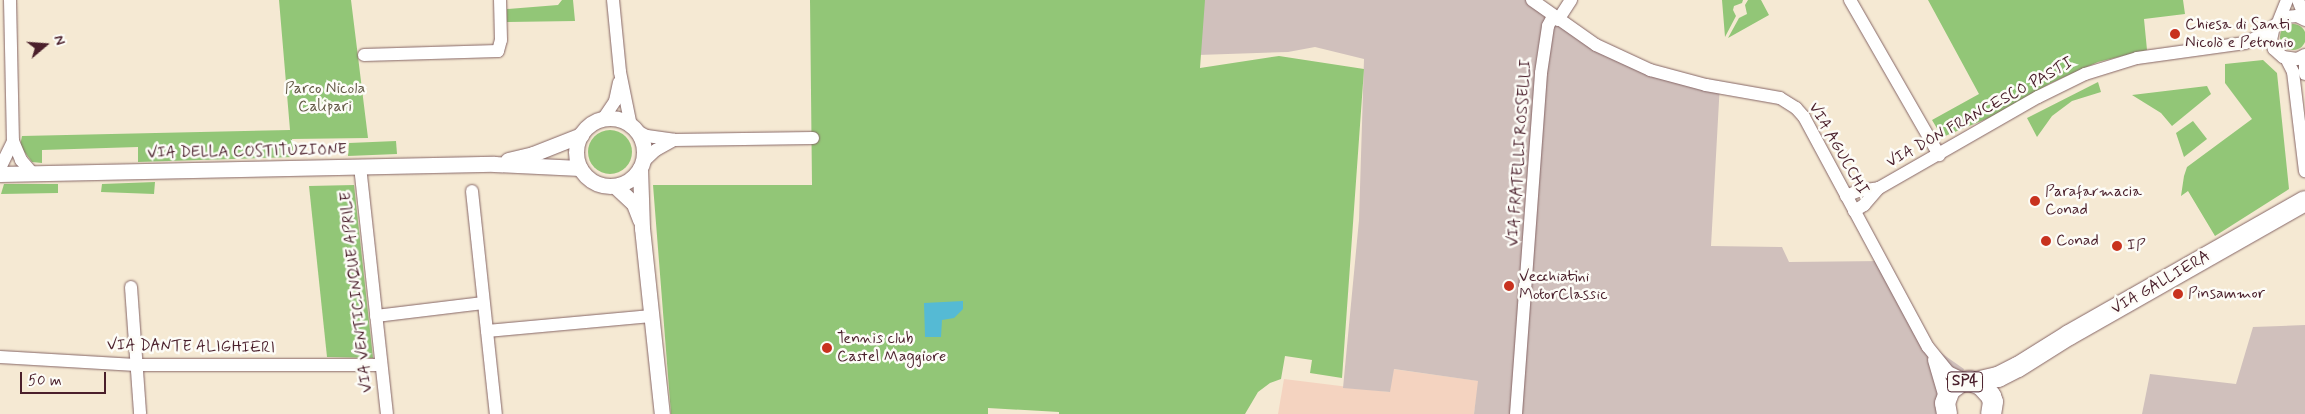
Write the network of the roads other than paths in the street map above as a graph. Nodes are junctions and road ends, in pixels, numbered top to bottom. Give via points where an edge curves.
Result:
1 (10, 0) edge
2 (500, 0) edge
3 (613, 0) edge
4 (1532, 0) edge
5 (1571, 0) edge
6 (1850, 0) edge
7 (2287, 0) edge
8 (2298, 0) edge
9 (1555, 18) junction
10 (2305, 18) edge
11 (2276, 25) junction
12 (2245, 43) junction
13 (364, 55) dead end
14 (2281, 55) junction
15 (2305, 55) edge
16 (2305, 61) edge
17 (620, 72) junction
18 (2305, 74) edge
19 (604, 119) junction
20 (634, 128) junction
21 (581, 135) junction
22 (813, 138) dead end
23 (674, 140) junction
24 (13, 141) junction
25 (1939, 155) junction
26 (494, 164) junction
27 (641, 165) junction
28 (360, 166) junction
29 (0, 168) edge
30 (580, 168) junction
31 (2305, 169) edge
32 (0, 174) edge
33 (32, 174) junction
34 (615, 186) junction
35 (1879, 188) junction
36 (472, 191) dead end
37 (1846, 196) junction
38 (2304, 199) edge
39 (1854, 212) junction
40 (642, 228) junction
41 (131, 287) dead end
42 (483, 303) junction
43 (376, 316) junction
44 (651, 316) junction
45 (487, 331) junction
46 (1932, 355) junction
47 (0, 357) edge
48 (136, 365) junction
49 (381, 365) junction
50 (2018, 367) junction
51 (1971, 382) junction
52 (1945, 408) edge
53 (1994, 409) edge
54 (140, 414) edge
55 (387, 414) edge
56 (496, 414) edge
57 (662, 414) edge
58 (1516, 414) edge

1 - 24 street
2 - 13 street via 501,40 498,51
3 - 17 street
4 - 9 street, VIA AGUCCHI
5 - 9 street, VIA FRATELLI ROSSELLI
6 - 25 street
7 - 11 street
8 - 10 street
9 - 37 street, VIA AGUCCHI via 1596,44 1650,70 1788,102 1804,117
9 - 58 street, VIA FRATELLI ROSSELLI via 1548,26 1541,73
10 - 11 street via 2291,16
11 - 12 street, VIA DON FRANCESCO PASTI
11 - 14 street via 2271,40
12 - 14 street, VIA DON FRANCESCO PASTI
12 - 25 street, VIA DON FRANCESCO PASTI via 2137,58 2085,74 2038,97
14 - 15 street via 2297,59
14 - 31 street via 2293,72
16 - 18 street
17 - 19 street via 615,101
17 - 20 street
19 - 20 street via 622,120
19 - 21 street via 593,123
20 - 23 street via 647,136
20 - 27 street via 643,142
21 - 26 street, VIA DELLA COSTITUZIONE via 533,154
21 - 30 street via 576,151
22 - 23 street
23 - 27 street via 656,150
24 - 29 street
24 - 33 street via 21,160
25 - 35 street, VIA DON FRANCESCO PASTI
26 - 28 street, VIA DELLA COSTITUZIONE
26 - 30 street, VIA DELLA COSTITUZIONE
27 - 34 street via 630,180
27 - 40 street
28 - 33 street, VIA DELLA COSTITUZIONE
28 - 43 street, VIA VENTICINQUE APRILE
30 - 34 street via 598,184
32 - 33 street, VIA DELLA COSTITUZIONE
34 - 40 street via 634,204
35 - 37 street, VIA DON FRANCESCO PASTI via 1858,190
35 - 39 street, VIA DON FRANCESCO PASTI
36 - 42 street
37 - 39 street, VIA AGUCCHI
38 - 50 main road, VIA GALLIERA
39 - 46 street, VIA AGUCCHI
40 - 44 street
41 - 48 street
42 - 43 street
42 - 45 street
43 - 49 street, VIA VENTICINQUE APRILE
44 - 45 street
44 - 57 street
45 - 56 street
46 - 51 street via 1948,372
46 - 52 street
47 - 48 street, VIA DANTE ALIGHIERI
48 - 49 street, VIA DANTE ALIGHIERI
48 - 54 street
49 - 55 street, VIA VENTICINQUE APRILE
50 - 51 main road, VIA GALLIERA via 1998,377
50 - 53 main road, VIA GALLIERA
51 - 52 main road, SP4 via 1955,385
51 - 53 main road, SP4 via 1986,389

